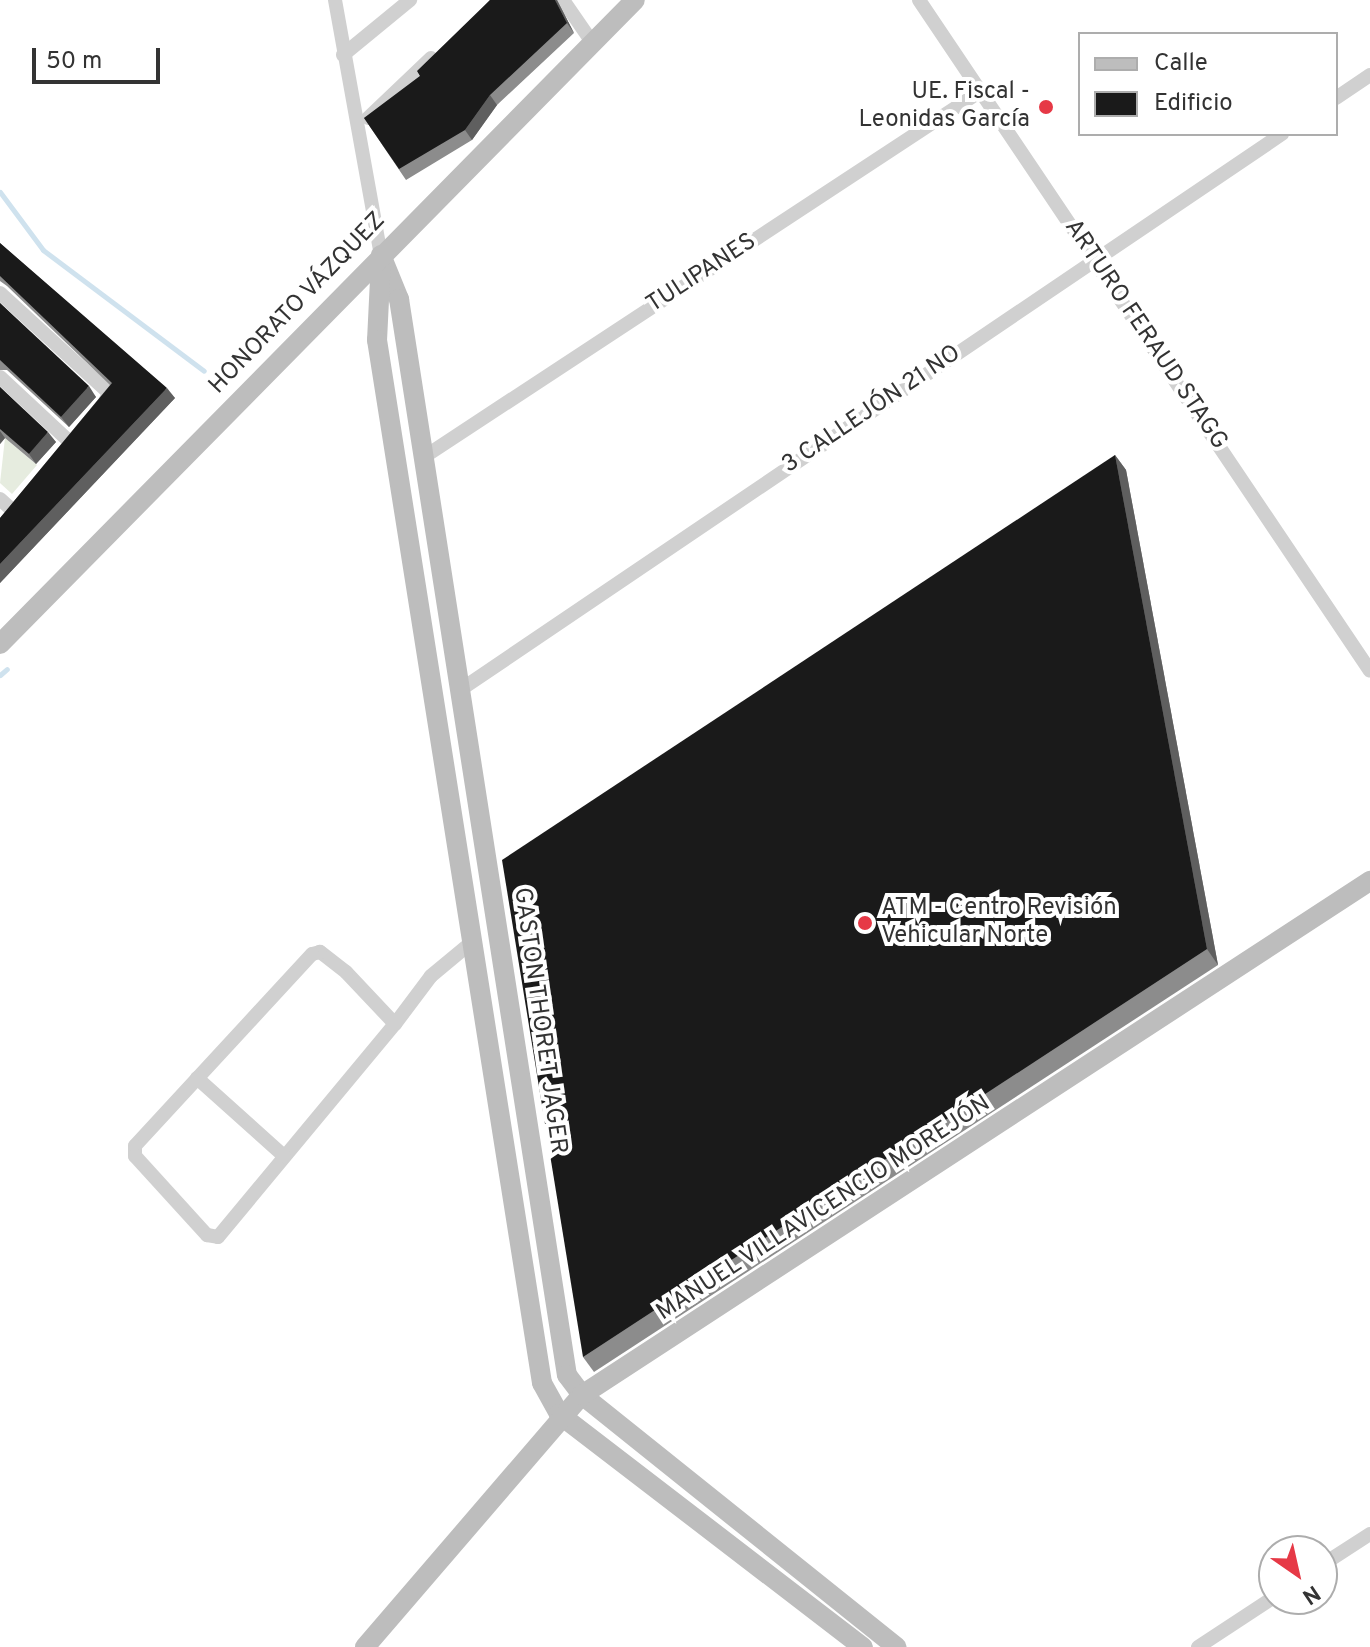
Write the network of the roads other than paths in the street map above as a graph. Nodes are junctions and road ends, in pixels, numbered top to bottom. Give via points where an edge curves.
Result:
1 (335, 0) edge
2 (410, 0) edge
3 (563, 0) edge
4 (635, 0) edge
5 (919, 0) edge
6 (592, 42) junction
7 (447, 43) edge
8 (343, 55) junction
9 (1370, 75) edge
10 (981, 91) junction
11 (1338, 97) edge
12 (357, 129) junction
13 (1279, 136) edge
14 (381, 255) junction
15 (1094, 259) junction
16 (0, 293) edge
17 (0, 377) edge
18 (424, 457) junction
19 (10, 501) edge
20 (0, 521) edge
21 (0, 644) edge
22 (1370, 671) edge
23 (463, 688) junction
24 (1370, 881) edge
25 (473, 941) junction
26 (395, 1024) junction
27 (197, 1078) junction
28 (284, 1156) junction
29 (582, 1395) junction
30 (559, 1414) junction
31 (1370, 1534) edge
32 (1338, 1555) edge
33 (1258, 1608) edge
34 (365, 1647) edge
35 (863, 1647) edge
36 (896, 1647) edge
37 (1198, 1647) edge

1 - 8 street, GASTON THORET JAGER
2 - 8 street
3 - 6 street
4 - 6 street, HONORATO VÁZQUEZ
5 - 10 street, ARTURO FERAUD STAGG
6 - 14 street, HONORATO VÁZQUEZ
7 - 12 street
8 - 12 street, GASTON THORET JAGER
9 - 11 street
10 - 15 street, ARTURO FERAUD STAGG
10 - 18 street, TULIPANES
12 - 14 street, GASTON THORET JAGER
13 - 15 street, 3 CALLEJÓN 21 NO
14 - 18 street, GASTON THORET JAGER via 399,299
14 - 21 street, HONORATO VÁZQUEZ
14 - 25 street, GASTON THORET JAGER via 377,340
15 - 22 street, ARTURO FERAUD STAGG
15 - 23 street, 3 CALLEJÓN 21 NO
16 - 17 street via 109,393 75,436
18 - 23 street, GASTON THORET JAGER
19 - 20 street
23 - 29 street, GASTON THORET JAGER via 563,1361
24 - 29 street, MANUEL VILLAVICENCIO MOREJÓN
25 - 26 street via 454,951
25 - 30 street, GASTON THORET JAGER via 538,1366
26 - 27 street via 320,952
26 - 28 street
27 - 28 street
27 - 28 street via 135,1151 207,1235 218,1237
29 - 30 street, MANUEL VILLAVICENCIO MOREJÓN
29 - 36 street, GASTON THORET JAGER
30 - 34 street, MANUEL VILLAVICENCIO MOREJÓN
30 - 35 street, GASTON THORET JAGER
31 - 32 street
33 - 37 street

